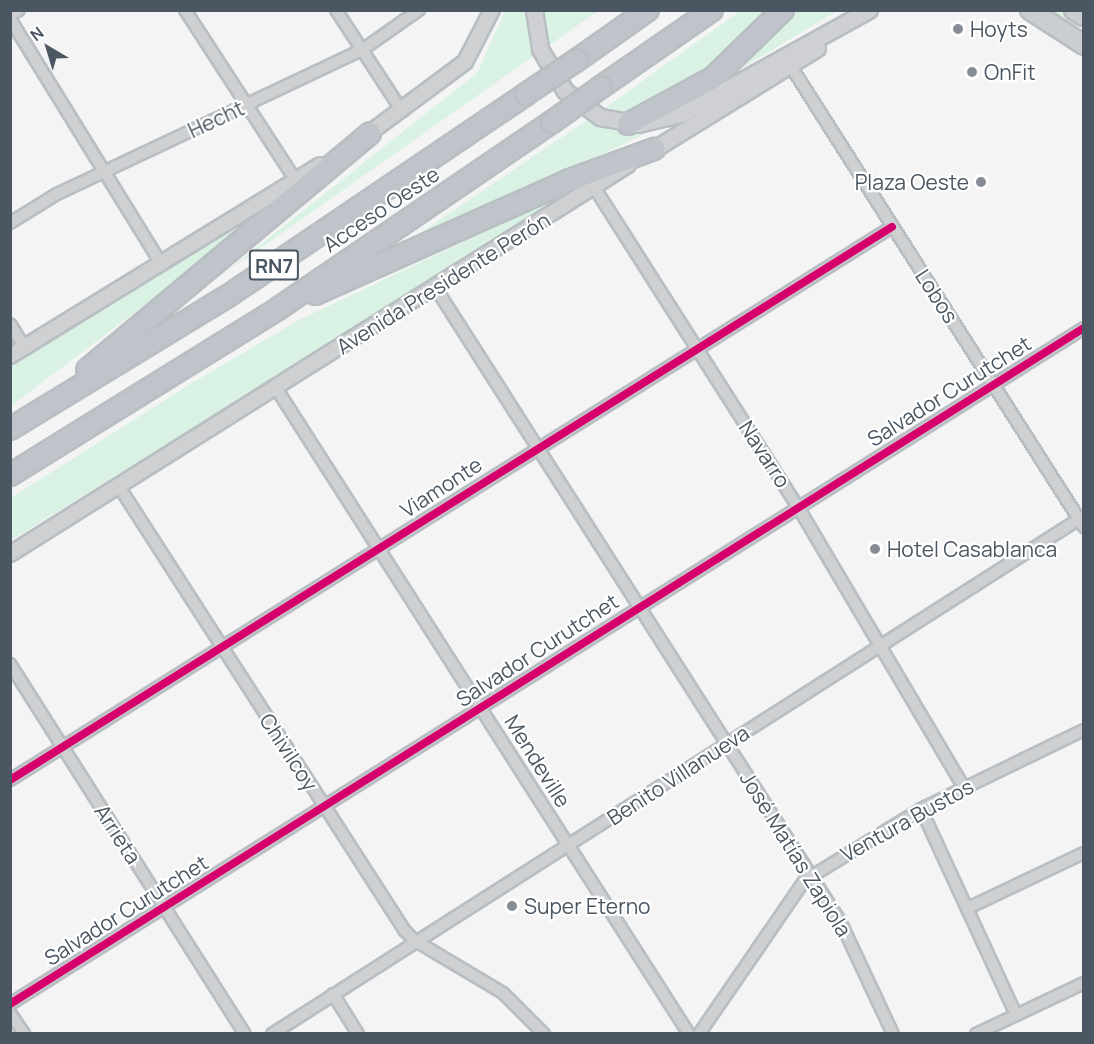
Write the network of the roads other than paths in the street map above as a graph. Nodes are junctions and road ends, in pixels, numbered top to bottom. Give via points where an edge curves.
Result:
1 (19, 10) edge
2 (185, 10) edge
3 (336, 10) edge
4 (419, 10) edge
5 (492, 10) edge
6 (534, 10) edge
7 (631, 10) edge
8 (648, 10) edge
9 (712, 10) edge
10 (783, 10) edge
11 (869, 10) edge
12 (873, 10) edge
13 (1030, 10) edge
14 (1074, 10) edge
15 (1083, 16) edge
16 (10, 17) edge
17 (1083, 43) edge
18 (594, 48) junction
19 (362, 50) junction
20 (790, 65) junction
21 (246, 105) junction
22 (402, 111) junction
23 (628, 124) junction
24 (370, 133) junction
25 (654, 148) junction
26 (104, 171) junction
27 (296, 181) junction
28 (594, 187) junction
29 (10, 224) edge
30 (892, 227) junction
31 (162, 265) junction
32 (435, 287) junction
33 (279, 308) junction
34 (10, 324) edge
35 (1083, 328) edge
36 (25, 348) junction
37 (697, 349) junction
38 (10, 356) edge
39 (994, 384) junction
40 (276, 388) junction
41 (13, 427) edge
42 (539, 446) junction
43 (10, 476) edge
44 (118, 485) junction
45 (798, 507) junction
46 (1082, 521) edge
47 (379, 548) junction
48 (10, 554) edge
49 (640, 605) junction
50 (221, 646) junction
51 (879, 646) junction
52 (10, 664) edge
53 (483, 706) junction
54 (1083, 730) edge
55 (726, 744) junction
56 (62, 747) junction
57 (10, 780) edge
58 (964, 788) junction
59 (325, 808) junction
60 (921, 809) junction
61 (570, 844) junction
62 (1083, 853) edge
63 (811, 875) junction
64 (165, 907) junction
65 (968, 908) junction
66 (414, 940) junction
67 (1083, 983) edge
68 (333, 994) junction
69 (10, 1004) edge
70 (10, 1013) edge
71 (1016, 1015) junction
72 (24, 1034) edge
73 (245, 1034) edge
74 (272, 1034) edge
75 (358, 1034) edge
76 (544, 1034) edge
77 (689, 1034) edge
78 (699, 1034) edge
79 (893, 1034) edge
80 (976, 1034) edge

1 - 16 street
2 - 21 street
3 - 19 street
4 - 19 street, Hecht
5 - 22 street via 465,62
6 - 23 main road via 540,49 565,91 600,117
7 - 18 highway
8 - 18 highway, Acceso Oeste / RN7
9 - 33 highway, Acceso Oeste / RN7, bridge
10 - 23 highway via 713,78
11 - 23 main road via 681,114 652,123
12 - 20 main road, Avenida Presidente Perón
13 - 17 main road
14 - 15 main road
16 - 26 street
18 - 41 highway, Acceso Oeste / RN7, bridge via 228,296
19 - 21 street, Hecht
19 - 22 street
20 - 25 main road, Avenida Presidente Perón
20 - 30 street, Lobos
21 - 26 street, Hecht
21 - 27 street
22 - 24 street
24 - 27 street
24 - 41 highway
25 - 28 street, Avenida Presidente Perón
25 - 33 highway via 570,180 386,265
26 - 29 street, Hecht
26 - 31 street
27 - 31 street
28 - 32 street, Avenida Presidente Perón
28 - 37 street, Navarro
30 - 37 street, Viamonte
30 - 39 street, Lobos
31 - 36 street
32 - 40 street, Avenida Presidente Perón
32 - 42 street, José Matías Zapiola
33 - 43 highway, Acceso Oeste / RN7
34 - 36 street
35 - 39 street, Salvador Curutchet
36 - 38 street
37 - 42 street, Viamonte
37 - 45 street, Navarro
39 - 45 street, Salvador Curutchet
39 - 46 street, Lobos
40 - 44 street, Avenida Presidente Perón
40 - 47 street, Mendeville
42 - 47 street, Viamonte
42 - 49 street, José Matías Zapiola
44 - 48 street, Avenida Presidente Perón
44 - 50 street, Chivilcoy
45 - 49 street, Salvador Curutchet
45 - 51 street, Navarro
46 - 51 street, Benito Villanueva
47 - 50 street, Viamonte
47 - 53 street, Mendeville
49 - 53 street, Salvador Curutchet
49 - 55 street, José Matías Zapiola
50 - 56 street, Viamonte
50 - 59 street, Chivilcoy
51 - 55 street, Benito Villanueva
51 - 58 street, Navarro
52 - 56 street, Arrieta
53 - 59 street, Salvador Curutchet
53 - 61 street, Mendeville
54 - 58 street, Ventura Bustos
55 - 61 street, Benito Villanueva
55 - 63 street, José Matías Zapiola
56 - 57 street, Viamonte
56 - 64 street, Arrieta
58 - 60 street, Ventura Bustos
59 - 64 street, Salvador Curutchet
59 - 66 street, Chivilcoy
60 - 63 street, Ventura Bustos
60 - 65 street
61 - 66 street, Benito Villanueva
61 - 77 street, Mendeville
62 - 65 street
63 - 78 street, Ventura Bustos
63 - 79 street, José Matías Zapiola via 840,921
64 - 69 street, Salvador Curutchet
64 - 73 street, Arrieta
65 - 71 street
66 - 68 street, Benito Villanueva
66 - 76 street, Chivilcoy via 503,993
67 - 71 street
68 - 74 street, Benito Villanueva
68 - 75 street
70 - 72 street
71 - 80 street

